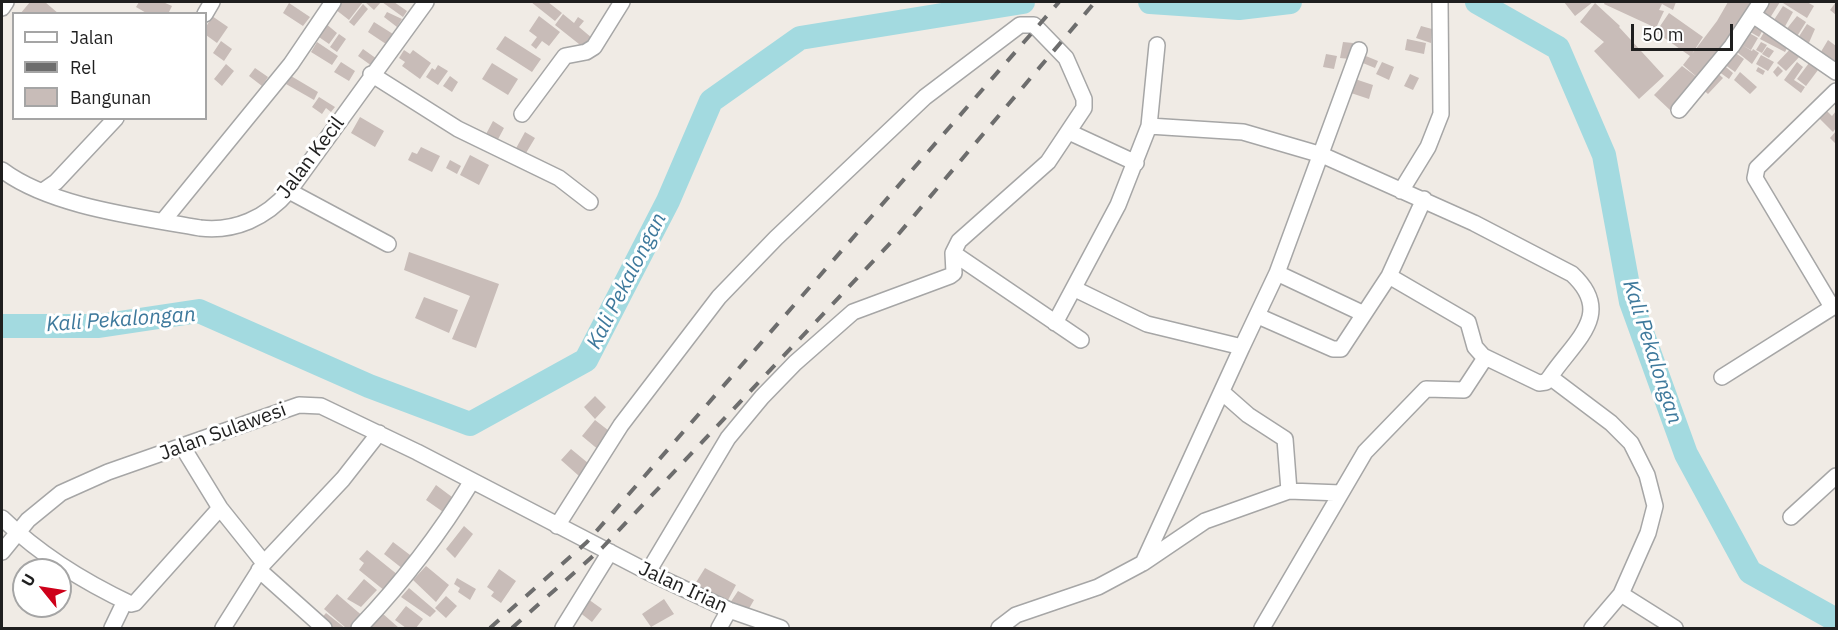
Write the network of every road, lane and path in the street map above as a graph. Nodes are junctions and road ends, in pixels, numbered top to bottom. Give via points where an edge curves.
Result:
1 (6, 2) edge
2 (333, 2) edge
3 (426, 2) edge
4 (622, 2) edge
5 (1440, 2) edge
6 (1761, 2) edge
7 (2, 8) edge
8 (1753, 15) junction
9 (1157, 45) dead end
10 (1359, 50) dead end
11 (1836, 72) edge
12 (371, 74) junction
13 (1836, 91) edge
14 (1679, 110) dead end
15 (522, 114) dead end
16 (114, 120) edge
17 (1149, 126) junction
18 (1069, 132) junction
19 (1322, 154) junction
20 (1136, 163) junction
21 (2, 170) edge
22 (43, 191) junction
23 (289, 191) junction
24 (1401, 191) junction
25 (1424, 199) junction
26 (590, 202) dead end
27 (163, 221) junction
28 (388, 244) dead end
29 (953, 253) junction
30 (1277, 273) junction
31 (1389, 276) junction
32 (1075, 290) junction
33 (1834, 306) edge
34 (1364, 314) junction
35 (1258, 316) junction
36 (1055, 322) junction
37 (1081, 340) dead end
38 (1242, 347) junction
39 (1485, 358) junction
40 (1550, 377) junction
41 (1722, 377) dead end
42 (1223, 393) junction
43 (379, 433) junction
44 (182, 446) junction
45 (1836, 476) edge
46 (472, 481) junction
47 (1289, 490) junction
48 (1341, 493) junction
49 (220, 508) junction
50 (1791, 517) dead end
51 (2, 518) edge
52 (556, 526) junction
53 (16, 534) junction
54 (587, 542) joint
55 (2, 552) edge
56 (610, 552) junction
57 (1143, 563) junction
58 (262, 566) junction
59 (648, 572) junction
60 (1621, 594) junction
61 (125, 601) junction
62 (729, 610) junction
63 (1658, 625) edge
64 (112, 628) edge
65 (223, 628) edge
66 (324, 628) edge
67 (358, 628) edge
68 (563, 628) edge
69 (719, 628) edge
70 (781, 628) edge
71 (999, 628) edge
72 (1262, 628) edge
73 (1592, 628) edge
74 (1675, 628) edge

1 - 7 street
2 - 27 street via 291,64
3 - 12 street, Jalan Kecil
4 - 15 street via 594,47 565,56
5 - 24 street via 1441,114 1428,147
6 - 8 street
8 - 11 street
8 - 14 street
9 - 17 street
10 - 19 street
12 - 23 street, Jalan Kecil
12 - 26 street via 468,134 559,178
13 - 33 street via 1757,168 1755,178
16 - 22 street
17 - 19 street via 1251,133
17 - 20 street
18 - 20 street
18 - 29 street via 1048,162 960,241
18 - 52 street via 1085,104 1066,58 1034,25 1020,25 925,97 718,297 621,425
19 - 24 street
19 - 30 street
20 - 32 street
21 - 22 street, Jalan Kecil
22 - 27 street, Jalan Kecil via 92,207
23 - 27 street, Jalan Kecil via 268,210 238,226 215,230
23 - 28 street
24 - 25 street
25 - 31 street
25 - 40 street via 1545,259 1585,286 1592,302 1591,316
29 - 36 street
29 - 59 street via 954,273 853,312 762,397 728,438
30 - 34 street
30 - 35 street
31 - 34 street
31 - 39 street via 1468,322 1475,347
32 - 36 street
32 - 38 street via 1147,324
33 - 41 street
34 - 35 street via 1346,345 1337,350
35 - 38 street
36 - 37 street
38 - 42 street
39 - 40 street via 1539,383
39 - 48 street via 1462,392 1430,388 1423,392 1365,452
40 - 60 street via 1631,443 1647,475 1655,506 1653,516
42 - 47 street via 1285,439
42 - 57 street
43 - 44 street, Jalan Sulawesi via 321,406 299,405
43 - 46 street, Jalan Sulawesi
43 - 58 street
44 - 49 street
44 - 53 street, Jalan Sulawesi via 61,493
45 - 50 street
46 - 52 street, Jalan Sulawesi
46 - 67 street via 424,555
47 - 48 street
47 - 57 street via 1204,521
48 - 72 street
49 - 58 street
49 - 61 street via 135,603
51 - 53 street
52 - 54 street, Jalan Sulawesi
53 - 55 street, Jalan Sulawesi
53 - 61 street
54 - 56 street, Jalan Irian
56 - 59 street, Jalan Irian
56 - 68 street
57 - 71 street via 1098,587 1016,615
58 - 65 street
58 - 66 street
59 - 62 street, Jalan Irian
60 - 63 street
60 - 73 street
61 - 64 street
62 - 69 street
62 - 70 street, Jalan Irian
63 - 74 street

